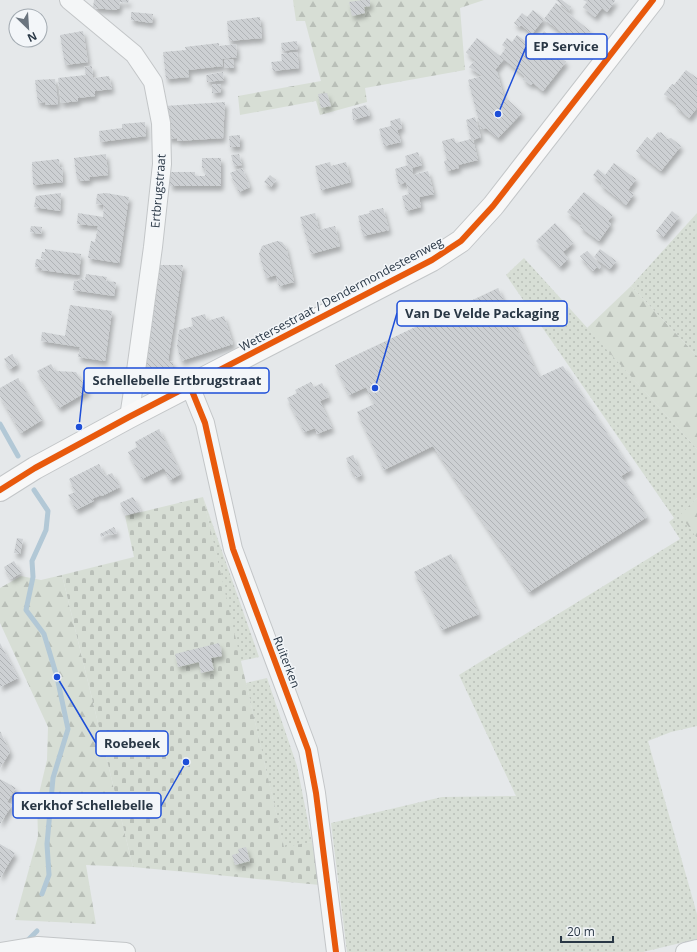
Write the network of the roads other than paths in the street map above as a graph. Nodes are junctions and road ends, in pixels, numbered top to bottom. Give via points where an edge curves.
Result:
1 (69, 0) edge
2 (653, 0) edge
3 (190, 386) junction
4 (129, 417) junction
5 (0, 490) edge
6 (697, 949) edge
7 (0, 952) edge
8 (126, 952) edge
9 (336, 952) edge
10 (685, 952) edge

1 - 4 street, Ertbrugstraat via 134,54 153,82 162,124 161,172 152,255
2 - 3 main road, Wettersestraat / Dendermondesteenweg via 493,206 462,241 432,260
3 - 4 main road, Wettersestraat / Dendermondesteenweg
3 - 9 street, Ruiterken via 205,423 233,549 308,750 316,793
4 - 5 main road, Wettersestraat / Dendermondesteenweg
6 - 10 street
7 - 8 street via 38,946

